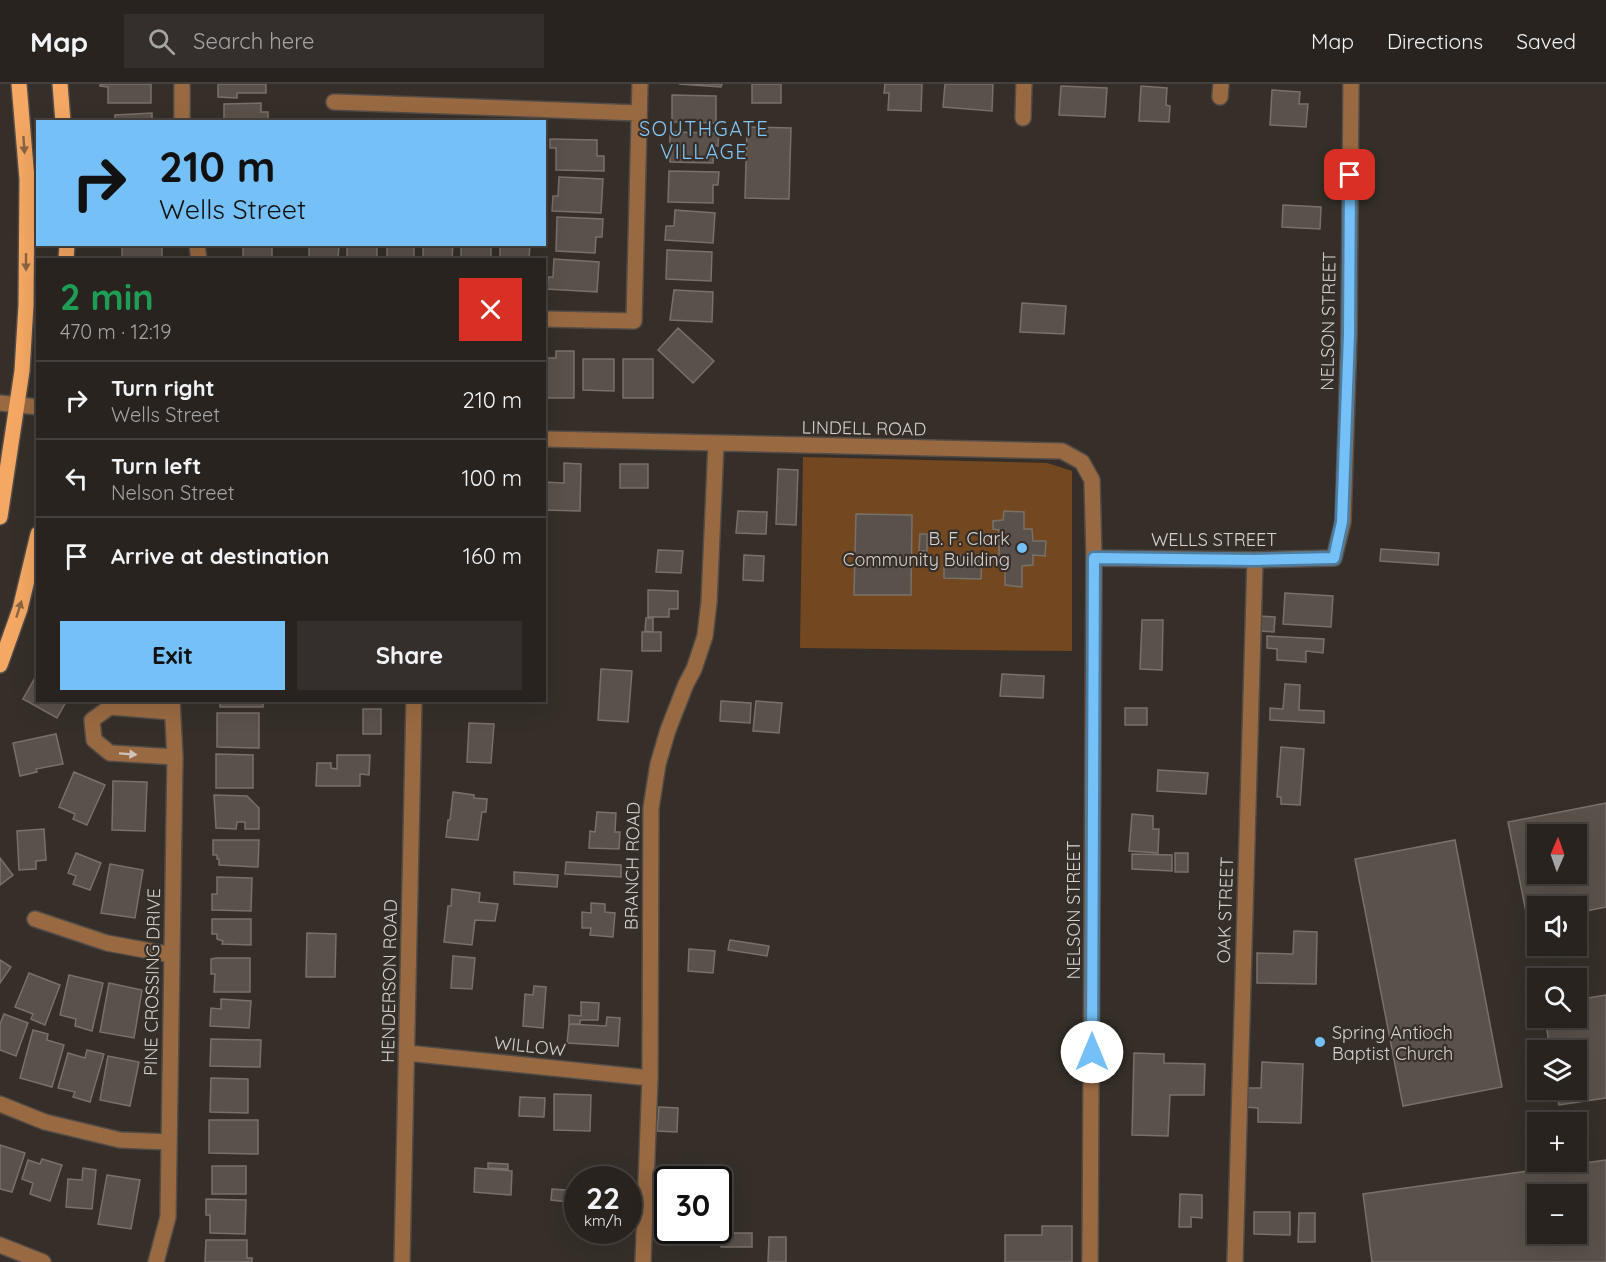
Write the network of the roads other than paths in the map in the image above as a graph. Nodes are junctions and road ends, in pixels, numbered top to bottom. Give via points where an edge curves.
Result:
1 (19, 84) edge
2 (60, 84) edge
3 (182, 84) edge
4 (639, 84) edge
5 (1024, 84) edge
6 (1351, 84) edge
7 (334, 102) dead end
8 (639, 113) junction
9 (1023, 118) dead end
10 (63, 120) edge
11 (182, 120) edge
12 (32, 179) edge
13 (32, 203) edge
14 (546, 319) edge
15 (0, 403) edge
16 (17, 404) junction
17 (36, 407) edge
18 (546, 439) edge
19 (716, 444) junction
20 (0, 517) edge
21 (36, 542) edge
22 (1094, 558) junction
23 (1334, 558) joint
24 (1255, 560) junction
25 (0, 665) edge
26 (414, 702) edge
27 (172, 706) edge
28 (175, 757) junction
29 (35, 919) dead end
30 (172, 956) junction
31 (407, 1053) junction
32 (650, 1078) junction
33 (0, 1104) edge
34 (169, 1142) junction
35 (0, 1245) edge
36 (43, 1262) edge
37 (156, 1262) edge
38 (402, 1262) edge
39 (643, 1262) edge
40 (1090, 1262) edge
41 (1235, 1262) edge

1 -> 12 main road
2 - 10 main road
3 - 11 street
4 - 8 street
5 - 9 street
6 - 23 street, NELSON STREET via 1343,510
7 - 8 street
8 - 14 street via 634,321
12 - 13 main road
13 -> 16 main road
15 - 16 street
16 - 17 street
16 - 20 main road
18 - 19 street, LINDELL ROAD
19 - 22 street, LINDELL ROAD via 1062,452 1082,462 1092,480
19 - 32 street, BRANCH ROAD via 710,602 705,636 668,730 651,808
25 -> 21 main road via 20,609
22 - 24 street, WELLS STREET
22 - 40 street, NELSON STREET
23 - 24 street, WELLS STREET
24 - 41 street, OAK STREET
26 - 31 street, HENDERSON ROAD
27 - 28 street, PINE CROSSING DRIVE
27 -> 28 street via 110,707 92,720 94,740 110,753
28 - 30 street, PINE CROSSING DRIVE
29 - 30 street via 107,943
30 - 34 street, PINE CROSSING DRIVE
31 - 32 street, WILLOW
31 - 38 street, HENDERSON ROAD
32 - 39 street, BRANCH ROAD
33 - 34 street via 45,1122 120,1140
34 - 37 street, PINE CROSSING DRIVE via 168,1217
35 - 36 street

